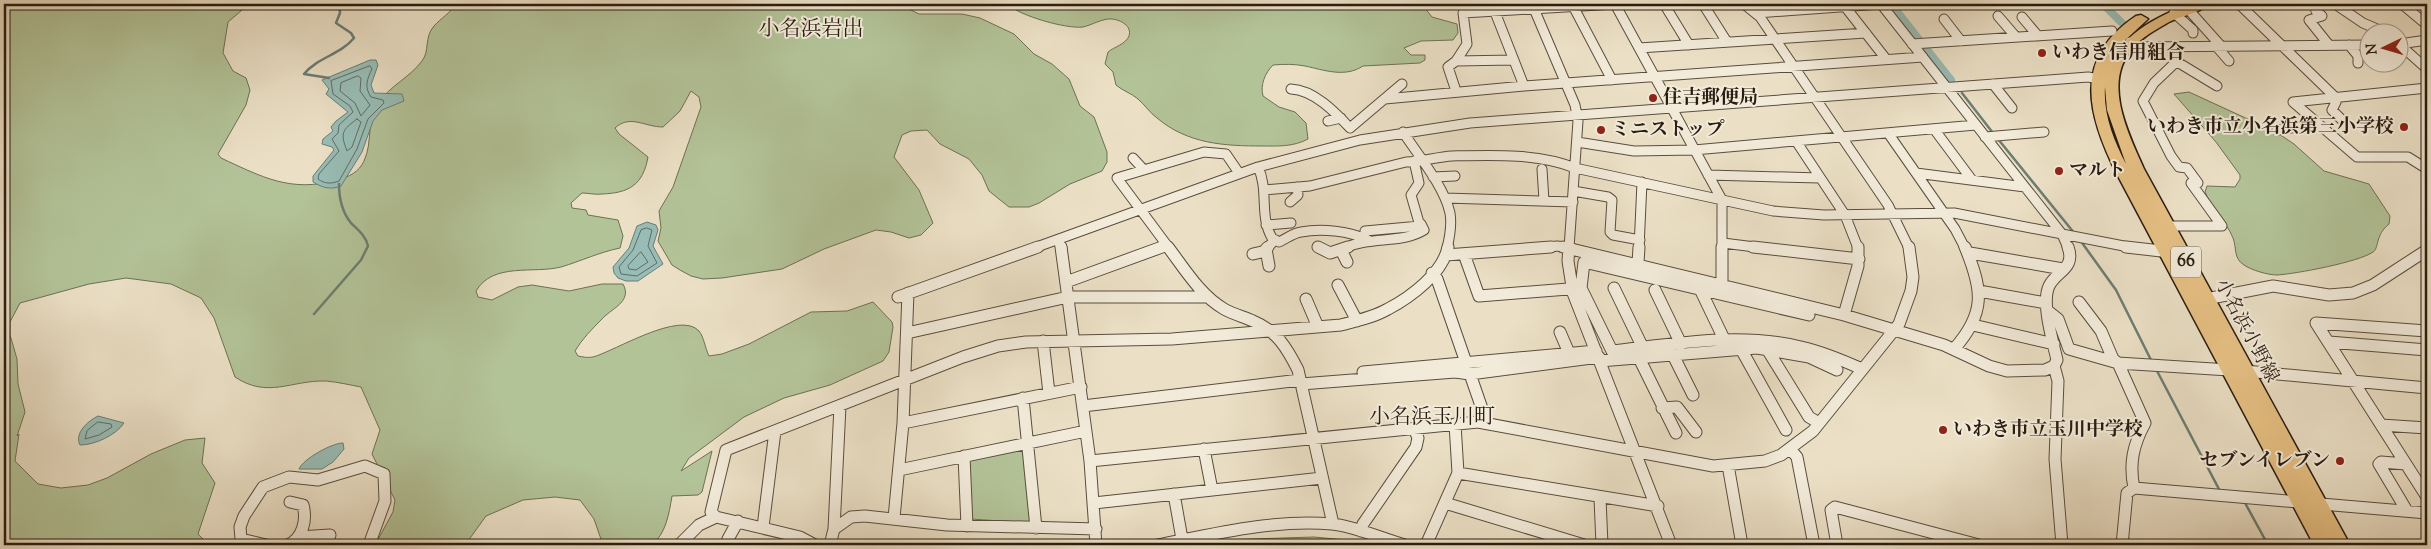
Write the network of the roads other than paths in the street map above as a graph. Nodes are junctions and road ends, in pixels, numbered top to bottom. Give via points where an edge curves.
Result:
1 (1615, 4) edge
2 (1664, 4) edge
3 (1703, 4) edge
4 (1744, 4) edge
5 (1768, 4) edge
6 (1881, 4) edge
7 (2239, 4) edge
8 (2315, 4) edge
9 (2335, 4) edge
10 (2402, 4) edge
11 (1572, 5) edge
12 (1844, 5) edge
13 (1817, 6) edge
14 (1533, 7) edge
15 (2184, 7) edge
16 (1500, 9) edge
17 (1775, 12) junction
18 (1756, 13) junction
19 (1998, 16) dead end
20 (2022, 18) dead end
21 (1944, 19) dead end
22 (2360, 22) edge
23 (2427, 25) edge
24 (2112, 31) dead end
25 (1866, 33) junction
26 (2193, 33) dead end
27 (2038, 36) junction
28 (2016, 37) junction
29 (1775, 39) junction
30 (1961, 40) junction
31 (2427, 40) edge
32 (1727, 42) junction
33 (2130, 42) junction
34 (2408, 43) edge
35 (1914, 44) junction
36 (1689, 45) junction
37 (2349, 45) junction
38 (2358, 45) edge
39 (2219, 46) junction
40 (2284, 46) junction
41 (2329, 46) junction
42 (2172, 47) junction
43 (1639, 48) junction
44 (2408, 52) edge
45 (2358, 56) edge
46 (1923, 57) junction
47 (1886, 59) junction
48 (1456, 60) junction
49 (1514, 60) junction
50 (2177, 61) junction
51 (2229, 61) dead end
52 (1793, 66) junction
53 (2427, 69) edge
54 (1654, 76) junction
55 (1612, 80) junction
56 (2104, 80) junction
57 (1566, 83) junction
58 (1402, 84) dead end
59 (1993, 84) junction
60 (1524, 86) junction
61 (2217, 86) dead end
62 (1947, 88) junction
63 (2427, 88) edge
64 (1291, 89) dead end
65 (1456, 91) junction
66 (1814, 97) junction
67 (2334, 98) junction
68 (1385, 99) junction
69 (1671, 107) junction
70 (2012, 108) dead end
71 (1577, 116) junction
72 (1341, 118) junction
73 (1328, 120) dead end
74 (2342, 120) dead end
75 (2317, 124) junction
76 (1976, 125) junction
77 (1352, 126) junction
78 (1934, 129) junction
79 (2277, 130) dead end
80 (1403, 132) junction
81 (2044, 132) dead end
82 (1888, 133) junction
83 (1985, 137) junction
84 (1842, 138) junction
85 (1360, 140) junction
86 (1796, 141) junction
87 (1577, 142) junction
88 (1694, 150) junction
89 (1133, 158) dead end
90 (1418, 162) junction
91 (1258, 167) junction
92 (1575, 168) junction
93 (1542, 169) dead end
94 (2427, 169) edge
95 (1144, 170) junction
96 (1240, 173) junction
97 (1916, 173) junction
98 (1708, 175) junction
99 (1455, 176) dead end
100 (1433, 177) junction
101 (1820, 178) junction
102 (1972, 180) junction
103 (1642, 182) junction
104 (1297, 187) junction
105 (2025, 187) junction
106 (1264, 190) junction
107 (1574, 191) junction
108 (1445, 198) junction
109 (1722, 200) junction
110 (1544, 201) junction
111 (1290, 202) dead end
112 (1572, 202) junction
113 (1139, 210) junction
114 (1945, 212) junction
115 (1893, 213) junction
116 (1845, 217) junction
117 (1291, 223) dead end
118 (1266, 224) junction
119 (2168, 226) junction
120 (2062, 234) junction
121 (1367, 235) junction
122 (1057, 240) junction
123 (1640, 240) junction
124 (1274, 241) junction
125 (1723, 243) junction
126 (1166, 245) junction
127 (1318, 247) dead end
128 (1569, 248) junction
129 (1341, 250) junction
130 (1266, 251) junction
131 (2173, 252) junction
132 (1970, 253) junction
133 (1253, 254) dead end
134 (1464, 254) junction
135 (1446, 255) junction
136 (2425, 255) edge
137 (1859, 259) junction
138 (1346, 262) dead end
139 (1638, 263) junction
140 (1268, 266) dead end
141 (2063, 268) junction
142 (1432, 273) junction
143 (1066, 282) junction
144 (1338, 285) dead end
145 (1722, 285) junction
146 (1699, 287) junction
147 (1577, 288) junction
148 (1614, 288) dead end
149 (1655, 290) dead end
150 (1979, 291) junction
151 (1068, 297) junction
152 (1207, 297) junction
153 (1306, 299) dead end
154 (2206, 299) junction
155 (2079, 302) dead end
156 (2047, 307) junction
157 (1809, 315) dead end
158 (1844, 315) junction
159 (1357, 321) junction
160 (1973, 325) junction
161 (1318, 327) junction
162 (1894, 330) junction
163 (1271, 331) junction
164 (2427, 331) edge
165 (1560, 332) dead end
166 (907, 333) junction
167 (1724, 339) junction
168 (1043, 341) junction
169 (1074, 341) junction
170 (2329, 342) junction
171 (1681, 344) junction
172 (2054, 344) junction
173 (1741, 349) junction
174 (1767, 349) junction
175 (1954, 350) junction
176 (2427, 350) edge
177 (1569, 353) junction
178 (1641, 353) junction
179 (1673, 355) junction
180 (1598, 356) junction
181 (2118, 363) junction
182 (2054, 366) junction
183 (1469, 368) junction
184 (1862, 369) junction
185 (1837, 370) dead end
186 (2237, 371) junction
187 (905, 380) junction
188 (1300, 381) junction
189 (2354, 382) junction
190 (1080, 387) junction
191 (2427, 388) edge
192 (1050, 393) junction
193 (1693, 395) dead end
194 (1023, 398) junction
195 (840, 406) junction
196 (1083, 406) junction
197 (1662, 408) junction
198 (903, 423) junction
199 (1487, 423) junction
200 (1819, 423) junction
201 (1455, 424) junction
202 (2381, 425) junction
203 (1414, 428) junction
204 (2427, 428) edge
205 (1786, 430) dead end
206 (774, 431) junction
207 (1086, 431) junction
208 (1696, 432) dead end
209 (1676, 433) dead end
210 (1313, 438) junction
211 (1027, 443) junction
212 (1204, 449) junction
213 (1790, 449) junction
214 (1636, 452) junction
215 (964, 456) junction
216 (1090, 461) junction
217 (2406, 464) junction
218 (1728, 465) junction
219 (899, 470) junction
220 (1458, 473) junction
221 (1322, 478) junction
222 (2134, 488) junction
223 (1212, 490) junction
224 (1174, 494) junction
225 (2427, 496) edge
226 (1600, 498) junction
227 (290, 502) dead end
228 (1094, 503) junction
229 (1444, 503) junction
230 (2309, 503) junction
231 (1658, 506) junction
232 (2407, 511) junction
233 (2427, 513) edge
234 (716, 517) junction
235 (894, 518) junction
236 (738, 521) junction
237 (1333, 524) junction
238 (967, 526) junction
239 (763, 527) junction
240 (1036, 528) junction
241 (834, 529) junction
242 (1096, 529) junction
243 (1360, 531) junction
244 (299, 537) junction
245 (1182, 539) junction
246 (266, 545) edge
247 (288, 545) edge
248 (325, 545) edge
249 (369, 545) edge
250 (680, 545) edge
251 (734, 545) edge
252 (815, 545) edge
253 (830, 545) edge
254 (1096, 545) edge
255 (1158, 545) edge
256 (1405, 545) edge
257 (1426, 545) edge
258 (1584, 545) edge
259 (1602, 545) edge
260 (1671, 545) edge
261 (1742, 545) edge
262 (1814, 545) edge
263 (1837, 545) edge
264 (1979, 545) edge
265 (2062, 545) edge
266 (2122, 545) edge
267 (2324, 545) edge
268 (2340, 545) edge

1 - 11 street
1 - 43 street
2 - 36 street
3 - 32 street
4 - 18 street
5 - 17 street
6 - 12 street
6 - 35 street
7 - 40 street
8 - 41 street via 2319,7 2316,11 2322,16 2310,20
9 - 22 street
10 - 23 street
11 - 14 street
11 - 55 street
12 - 13 street
12 - 25 street
13 - 17 street
14 - 16 street
14 - 57 street
15 - 26 street
15 - 33 main road, 小名浜小野線 / 66 via 2146,28
15 - 39 street
15 - 56 main road, 小名浜小野線 / 66 via 2137,21 2118,38 2110,49
16 - 48 street via 1463,13 1467,44
16 - 49 street
17 - 18 street
18 - 29 street
19 - 28 street
20 - 27 street
21 - 30 street
24 - 27 street
25 - 29 street
25 - 47 street
27 - 28 street
28 - 30 street
29 - 32 street
29 - 52 street
30 - 35 street
31 - 34 street
32 - 36 street
33 - 42 street via 2140,48
33 - 56 main road, 小名浜小野線 / 66
35 - 46 street
36 - 43 street
37 - 38 street
37 - 41 street
37 - 45 street
39 - 40 street
39 - 42 street
39 - 51 street
40 - 41 street
40 - 67 street
42 - 50 street
43 - 54 street
44 - 53 street
46 - 47 street
46 - 62 street
47 - 52 street
48 - 49 street
48 - 65 street via 1448,67
49 - 60 street
50 - 61 street
50 - 119 street via 2154,82 2143,101 2171,156 2179,167 2187,168 2198,183 2191,183 2222,226
52 - 54 street
52 - 66 street
54 - 55 street
54 - 69 street
55 - 57 street
56 - 59 street
56 - 119 main road, 小名浜小野線 / 66 via 2120,135
56 - 131 main road, 小名浜小野線 / 66 via 2097,95 2111,145
57 - 60 street
57 - 71 street
58 - 68 street
59 - 62 street
59 - 70 street
60 - 65 street
62 - 66 street
62 - 76 street
63 - 67 street
64 - 72 street via 1300,89
65 - 68 street
66 - 69 street
66 - 84 street
67 - 74 street via 2336,102 2332,110
67 - 75 street via 2293,102
68 - 77 street
69 - 71 street
69 - 88 street
71 - 80 street via 1470,123
71 - 87 street
72 - 73 street
72 - 77 street via 1350,128
75 - 79 street
75 - 94 street via 2356,157 2408,157
76 - 78 street
76 - 83 street
77 - 85 street
78 - 82 street
78 - 102 street
80 - 85 street
80 - 90 street
81 - 83 street
82 - 84 street
82 - 97 street
83 - 105 street
84 - 86 street
84 - 115 street
85 - 91 street
86 - 88 street
86 - 101 street
87 - 88 street via 1634,151
87 - 92 street
88 - 98 street
89 - 95 street
90 - 92 street via 1480,155 1563,162
90 - 100 street
90 - 104 street
90 - 121 street via 1419,183 1411,195 1424,230 1422,233 1392,239
91 - 96 street
91 - 106 street
92 - 103 street
92 - 107 street
93 - 110 street
95 - 96 street via 1204,152 1226,154
95 - 113 street via 1117,178
96 - 113 street
97 - 102 street
97 - 114 street
98 - 101 street
98 - 109 street
99 - 100 street
100 - 108 street
101 - 116 street
102 - 105 street
103 - 109 street
103 - 123 street
104 - 106 street
104 - 111 street via 1298,196
105 - 120 street
106 - 118 street
107 - 112 street
107 - 123 street via 1608,197 1612,200 1610,232
108 - 110 street
108 - 135 street via 1451,229
109 - 116 street via 1802,214
109 - 125 street
110 - 112 street
112 - 128 street
113 - 122 street
113 - 126 street
114 - 115 street
114 - 120 street
114 - 132 street
115 - 116 street
115 - 162 street via 1914,262 1909,302
116 - 137 street via 1858,246
117 - 118 street
118 - 124 street via 1266,231
119 - 131 main road, 小名浜小野線 / 66
120 - 131 street
120 - 141 street via 2070,260
121 - 124 street via 1310,231
121 - 129 street
122 - 143 street via 1062,248
122 - 166 street via 903,295
123 - 139 street
124 - 130 street
125 - 137 street
125 - 145 street
126 - 143 street
126 - 152 street
127 - 129 street via 1326,252
128 - 134 street via 1557,246
128 - 139 street
128 - 147 street via 1568,261
129 - 138 street
130 - 133 street
130 - 140 street
131 - 154 main road, 小名浜小野線 / 66
131 - 186 main road, 小名浜小野線 / 66
132 - 141 street
132 - 150 street
134 - 135 street
134 - 147 street via 1479,296
135 - 142 street
136 - 154 street via 2412,258 2382,281 2352,293 2331,295 2272,286 2226,298
137 - 158 street via 1856,282
139 - 145 street
141 - 156 street via 2063,272 2049,285
142 - 159 street via 1426,282 1397,304
142 - 183 street
143 - 151 street
144 - 159 street
145 - 158 street
146 - 147 street via 1584,262
146 - 157 street
146 - 167 street
147 - 178 street via 1612,352
147 - 180 street
148 - 178 street
149 - 171 street
150 - 156 street
150 - 160 street
151 - 152 street
151 - 166 street
151 - 169 street
152 - 163 street via 1224,309
153 - 161 street
154 - 186 main road, 小名浜小野線 / 66
155 - 181 street
156 - 172 street
156 - 181 street via 2058,319 2069,349
158 - 162 street
159 - 161 street
160 - 172 street
160 - 175 street
161 - 163 street
162 - 175 street
162 - 184 street
163 - 169 street via 1172,339
163 - 188 street via 1287,348
164 - 170 street via 2316,323
165 - 177 street
166 - 187 street
167 - 171 street
167 - 184 street via 1761,339 1796,345 1848,361
168 - 169 street
168 - 187 street via 998,346
168 - 192 street
169 - 190 street
170 - 176 street
170 - 189 street
171 - 178 street
172 - 182 street via 2058,360
173 - 174 street
173 - 179 street
173 - 205 street
174 - 185 street via 1812,359
174 - 200 street via 1809,417
175 - 182 street via 2006,371
177 - 180 street
177 - 183 street
178 - 179 street
178 - 180 street
178 - 197 street
179 - 193 street
180 - 183 street
180 - 214 street
181 - 186 street
181 - 222 street via 2145,424 2133,445 2131,476
182 - 265 street via 2058,380 2054,470
183 - 188 street via 1455,372
183 - 199 street
184 - 200 street
186 - 189 street
186 - 230 main road, 小名浜小野線 / 66
187 - 195 street
187 - 198 street
188 - 196 street
188 - 210 street
189 - 191 street
189 - 202 street
190 - 192 street
190 - 196 street
192 - 194 street
194 - 198 street
194 - 211 street
195 - 206 street
195 - 241 street
196 - 207 street
197 - 208 street via 1677,407
197 - 209 street
198 - 219 street
199 - 201 street
199 - 214 street
200 - 213 street
201 - 203 street
201 - 220 street
202 - 204 street
202 - 217 street
203 - 210 street
203 - 243 street via 1418,438 1416,447
206 - 234 street via 726,450 711,512
206 - 239 street
207 - 211 street
207 - 216 street
210 - 212 street
210 - 221 street
211 - 215 street
211 - 240 street
212 - 216 street
212 - 223 street
213 - 218 street via 1781,455 1748,464
213 - 262 street via 1797,457
214 - 218 street
214 - 231 street
215 - 219 street
215 - 238 street
216 - 228 street
217 - 225 street
217 - 232 street via 2379,464
218 - 261 street
219 - 235 street
220 - 226 street
220 - 229 street
221 - 223 street
221 - 237 street
222 - 230 street
222 - 266 street via 2127,493
223 - 224 street
224 - 228 street
224 - 245 street
226 - 231 street
226 - 259 street
227 - 244 street via 303,505 306,511
228 - 242 street
229 - 257 street
229 - 258 street
230 - 232 street
230 - 267 main road, 小名浜小野線 / 66
230 - 268 main road, 小名浜小野線 / 66
231 - 260 street
232 - 233 street
234 - 236 street
234 - 250 street via 699,525
235 - 238 street
235 - 241 street via 851,517
236 - 239 street
236 - 251 street via 728,539
237 - 243 street
237 - 245 street via 1272,525
238 - 240 street
239 - 252 street via 800,537
240 - 242 street
241 - 253 street
242 - 254 street
243 - 256 street
244 - 247 street
244 - 248 street via 330,535
245 - 255 street
246 - 249 street via 241,539 239,535 244,516 263,487 289,477 318,480 364,466 384,474 385,501
263 - 264 street via 1831,510 1835,507

